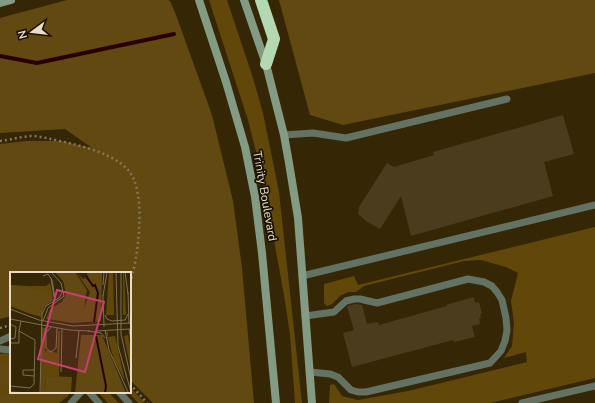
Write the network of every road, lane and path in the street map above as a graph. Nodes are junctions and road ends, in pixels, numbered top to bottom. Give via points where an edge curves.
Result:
1 (11, 0) edge
2 (197, 0) edge
3 (244, 0) edge
4 (261, 0) edge
5 (0, 3) edge
6 (266, 64) junction
7 (507, 98) dead end
8 (284, 136) junction
9 (0, 141) edge
10 (595, 206) edge
11 (302, 276) junction
12 (131, 280) edge
13 (305, 316) junction
14 (10, 336) edge
15 (0, 341) edge
16 (0, 349) edge
17 (10, 350) edge
18 (310, 372) junction
19 (131, 385) edge
20 (595, 386) edge
21 (80, 393) edge
22 (91, 393) edge
23 (120, 393) edge
24 (70, 402) edge
25 (99, 403) edge
26 (129, 403) edge
27 (147, 403) edge
28 (276, 403) edge
29 (312, 403) edge
30 (522, 403) edge

1 - 5 main road
2 - 28 main road, Trinity Boulevard via 226,82 245,147 255,197
3 - 6 main road
4 - 6 highway via 274,40
6 - 8 main road
7 - 8 lane via 346,138 313,133
8 - 11 main road via 298,218
9 - 12 path via 34,136 62,141 93,149 129,171 136,186 139,210 136,259
10 - 11 lane
11 - 13 main road
13 - 18 main road
13 - 18 lane via 334,312 346,301 354,299 377,303 468,279 492,286 502,300 506,318 505,342 490,363 366,392 351,390 338,377 330,374
14 - 15 lane
16 - 17 lane
18 - 29 main road
19 - 27 path
20 - 30 lane
21 - 24 lane
22 - 25 lane
23 - 26 lane

